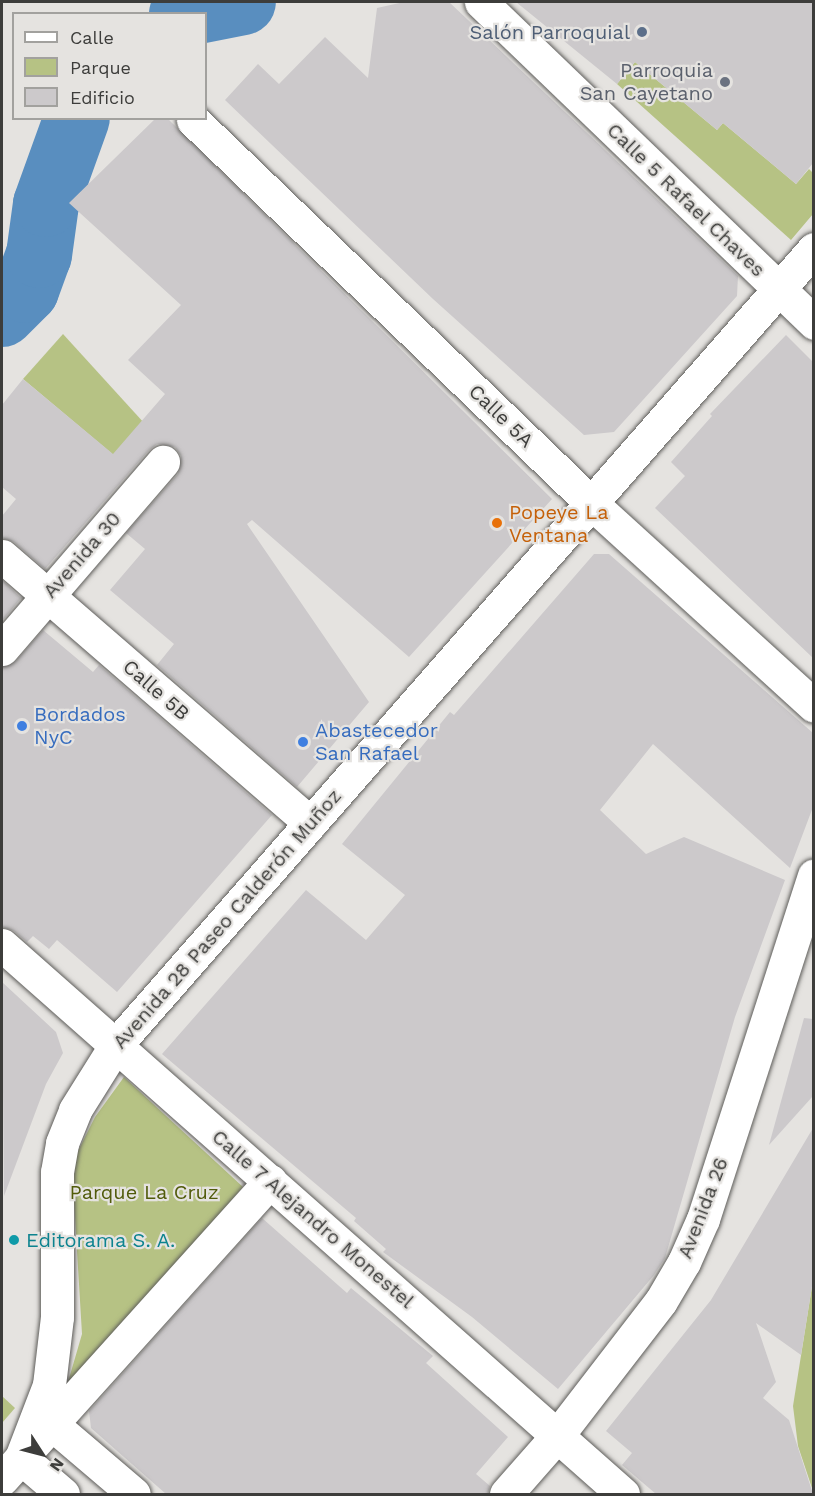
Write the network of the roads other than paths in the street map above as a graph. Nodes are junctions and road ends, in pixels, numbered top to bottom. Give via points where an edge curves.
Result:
1 (481, 2) edge
2 (193, 120) dead end
3 (813, 249) edge
4 (778, 288) junction
5 (813, 323) edge
6 (163, 462) dead end
7 (590, 501) junction
8 (2, 556) edge
9 (48, 596) junction
10 (2, 649) edge
11 (813, 706) edge
12 (310, 824) junction
13 (813, 876) edge
14 (2, 945) edge
15 (115, 1046) junction
16 (270, 1181) junction
17 (46, 1419) junction
18 (557, 1436) junction
19 (11, 1469) edge
20 (63, 1494) edge
21 (134, 1494) edge
22 (506, 1494) edge
23 (623, 1494) edge

1 - 4 street, Calle 5 Rafael Chaves
2 - 7 street, Calle 5A
3 - 4 street, Avenida 28 Paseo Calderón Muñoz
4 - 5 street, Calle 5 Rafael Chaves
4 - 7 street, Avenida 28 Paseo Calderón Muñoz
6 - 9 street, Avenida 30
7 - 11 street, Calle 5A
7 - 12 street, Avenida 28 Paseo Calderón Muñoz
8 - 9 street, Calle 5B
9 - 10 street, Avenida 30
9 - 12 street, Calle 5B
12 - 15 street, Avenida 28 Paseo Calderón Muñoz
13 - 18 street, Avenida 26 via 702,1219 684,1262 661,1300
14 - 15 street, Calle 7 Alejandro Monestel
15 - 16 street, Calle 7 Alejandro Monestel
15 - 17 street, Avenida 28 Paseo Calderón Muñoz via 75,1110 62,1143 57,1172 57,1317
16 - 17 street, Avenida 28 Paseo Calderón Muñoz
16 - 18 street, Calle 7 Alejandro Monestel
17 - 19 street, Avenida 28 Paseo Calderón Muñoz
17 - 21 street
18 - 22 street, Avenida 26
18 - 23 street, Calle 7 Alejandro Monestel
19 - 20 street

